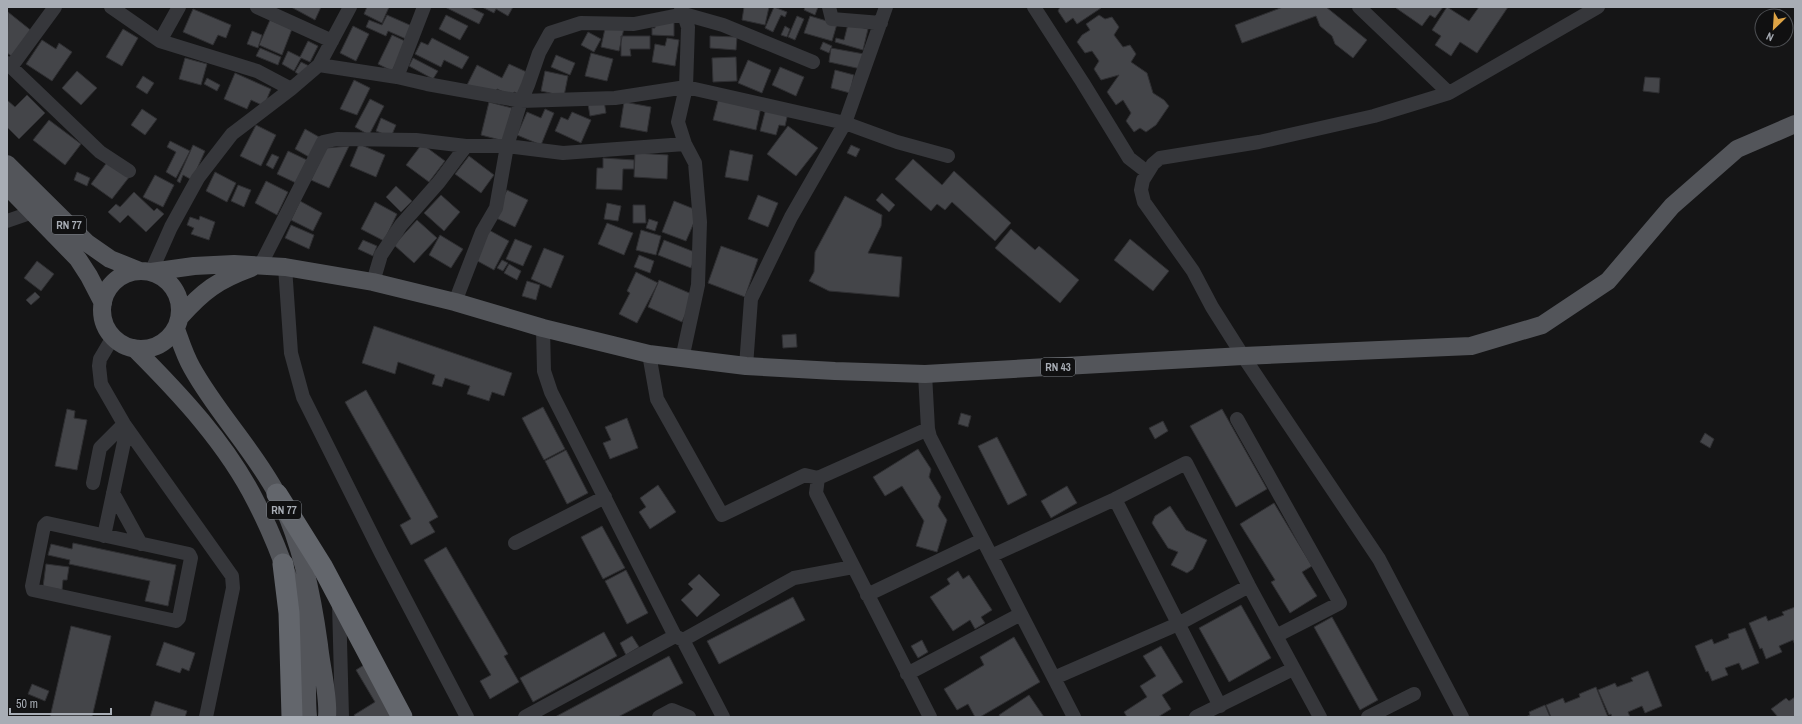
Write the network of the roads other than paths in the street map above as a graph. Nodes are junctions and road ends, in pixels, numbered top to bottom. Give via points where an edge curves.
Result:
1 (55, 7) edge
2 (111, 7) edge
3 (179, 7) edge
4 (257, 7) edge
5 (350, 7) edge
6 (424, 7) edge
7 (829, 7) edge
8 (886, 7) edge
9 (1034, 7) edge
10 (1359, 7) edge
11 (1598, 7) edge
12 (682, 10) edge
13 (881, 23) junction
14 (160, 41) junction
15 (332, 41) junction
16 (813, 62) dead end
17 (9, 65) edge
18 (319, 65) junction
19 (397, 77) junction
20 (686, 87) junction
21 (291, 90) junction
22 (1449, 93) junction
23 (521, 101) junction
24 (845, 123) junction
25 (1795, 124) edge
26 (685, 144) junction
27 (466, 146) junction
28 (507, 146) junction
29 (948, 156) dead end
30 (7, 164) edge
31 (128, 171) dead end
32 (1147, 172) junction
33 (7, 186) edge
34 (33, 212) junction
35 (7, 221) edge
36 (257, 266) junction
37 (285, 267) junction
38 (145, 272) junction
39 (373, 282) junction
40 (455, 302) junction
41 (103, 303) junction
42 (178, 323) junction
43 (543, 328) junction
44 (113, 337) junction
45 (134, 348) junction
46 (649, 354) junction
47 (1243, 356) junction
48 (682, 359) junction
49 (746, 366) junction
50 (925, 374) junction
51 (1237, 419) dead end
52 (125, 426) junction
53 (928, 429) junction
54 (818, 478) junction
55 (93, 483) dead end
56 (113, 493) junction
57 (277, 494) junction
58 (605, 497) junction
59 (1115, 499) junction
60 (104, 536) junction
61 (982, 540) junction
62 (515, 543) dead end
63 (142, 544) junction
64 (991, 556) junction
65 (283, 564) junction
66 (853, 567) junction
67 (1249, 586) junction
68 (867, 595) junction
69 (339, 600) junction
70 (1021, 614) junction
71 (1178, 624) junction
72 (1276, 636) junction
73 (679, 638) junction
74 (1293, 670) junction
75 (907, 674) junction
76 (1054, 678) junction
77 (1414, 694) dead end
78 (1220, 706) junction
79 (206, 717) edge
80 (292, 717) edge
81 (308, 717) edge
82 (327, 717) edge
83 (342, 717) edge
84 (402, 717) edge
85 (467, 717) edge
86 (525, 717) edge
87 (659, 717) edge
88 (689, 717) edge
89 (723, 717) edge
90 (930, 717) edge
91 (1074, 717) edge
92 (1196, 717) edge
93 (1320, 717) edge
94 (1368, 717) edge
95 (1462, 717) edge

1 - 17 street
2 - 14 street
3 - 14 street
4 - 15 street
5 - 15 street
6 - 19 street
7 - 13 street via 832,19
8 - 13 street
9 - 32 street via 1128,158
10 - 22 street
11 - 22 street
12 - 16 street
12 - 20 street via 688,27
12 - 23 street via 634,24 582,23 550,33 539,53
13 - 24 street
14 - 21 street via 257,71
15 - 18 street
17 - 31 street via 100,152
18 - 19 street
18 - 21 street
19 - 23 street
20 - 23 street via 615,98
20 - 24 street
20 - 26 street via 678,122
21 - 38 street via 232,134 198,178
22 - 32 street via 1374,116 1258,142 1160,158
23 - 28 street
24 - 29 street via 896,142
24 - 49 street via 791,217 751,299
25 - 47 main road, RN 43 via 1737,149 1672,206 1608,281 1542,325 1471,346
26 - 28 street via 563,153
26 - 48 street via 695,163 700,222 698,285
27 - 28 street
27 - 36 street via 416,140 338,139 323,142 296,197
27 - 39 street via 439,182 401,225 381,255
28 - 40 street via 496,208 482,232
30 - 38 main road, RN 77 via 87,243 110,259
32 - 47 street via 1141,190 1144,202 1193,271
33 - 34 main road, RN 77
34 - 35 street
34 - 41 main road, RN 77 via 78,259
36 - 37 main road, RN 43
36 - 38 main road via 234,264
36 - 42 main road via 231,275 210,287 199,296
37 - 39 main road, RN 43
37 - 85 street via 291,353 303,397
38 - 41 main road via 127,274 116,280 107,291
38 - 42 main road via 166,279 175,290 180,303
39 - 40 main road, RN 43
40 - 43 main road, RN 43
41 - 44 main road via 102,315
42 - 45 main road via 168,339 158,346
42 - 57 main road, RN 77 via 193,369
43 - 46 main road, RN 43
43 - 58 street via 544,370 551,392
44 - 45 main road via 122,344
44 - 52 street via 100,358 99,376
45 - 65 main road, RN 77 via 186,404 232,463 256,502
46 - 48 main road, RN 43
46 - 54 street via 657,399 722,515 805,475
47 - 50 main road, RN 43
47 - 95 street via 1379,559
48 - 49 main road, RN 43
49 - 50 main road, RN 43
50 - 53 street
51 - 72 street via 1340,603
52 - 55 street via 100,448
52 - 56 street
52 - 79 street via 232,576 233,588
53 - 54 street
53 - 61 street
54 - 66 street via 816,493
56 - 60 street
56 - 63 street
57 - 69 highway via 322,566
57 - 82 main road, RN 77 via 301,556 310,594
58 - 62 street
58 - 73 street
59 - 64 street
59 - 67 street via 1186,463
59 - 71 street
60 - 63 street
60 - 63 street via 47,523 44,526 33,590 176,620 179,618 191,558 188,554
61 - 64 street
61 - 68 street
64 - 70 street
65 - 80 highway via 289,613
65 - 81 main road, RN 77 via 303,621
66 - 68 street
66 - 73 street via 794,578
67 - 71 street
67 - 72 street
68 - 75 street
69 - 83 street
69 - 84 highway
70 - 75 street
70 - 76 street
71 - 76 street
71 - 78 street
72 - 74 street
73 - 86 street
73 - 89 street
74 - 78 street
74 - 93 street
75 - 90 street
76 - 91 street
77 - 94 street
78 - 92 street
87 - 88 street via 672,710

